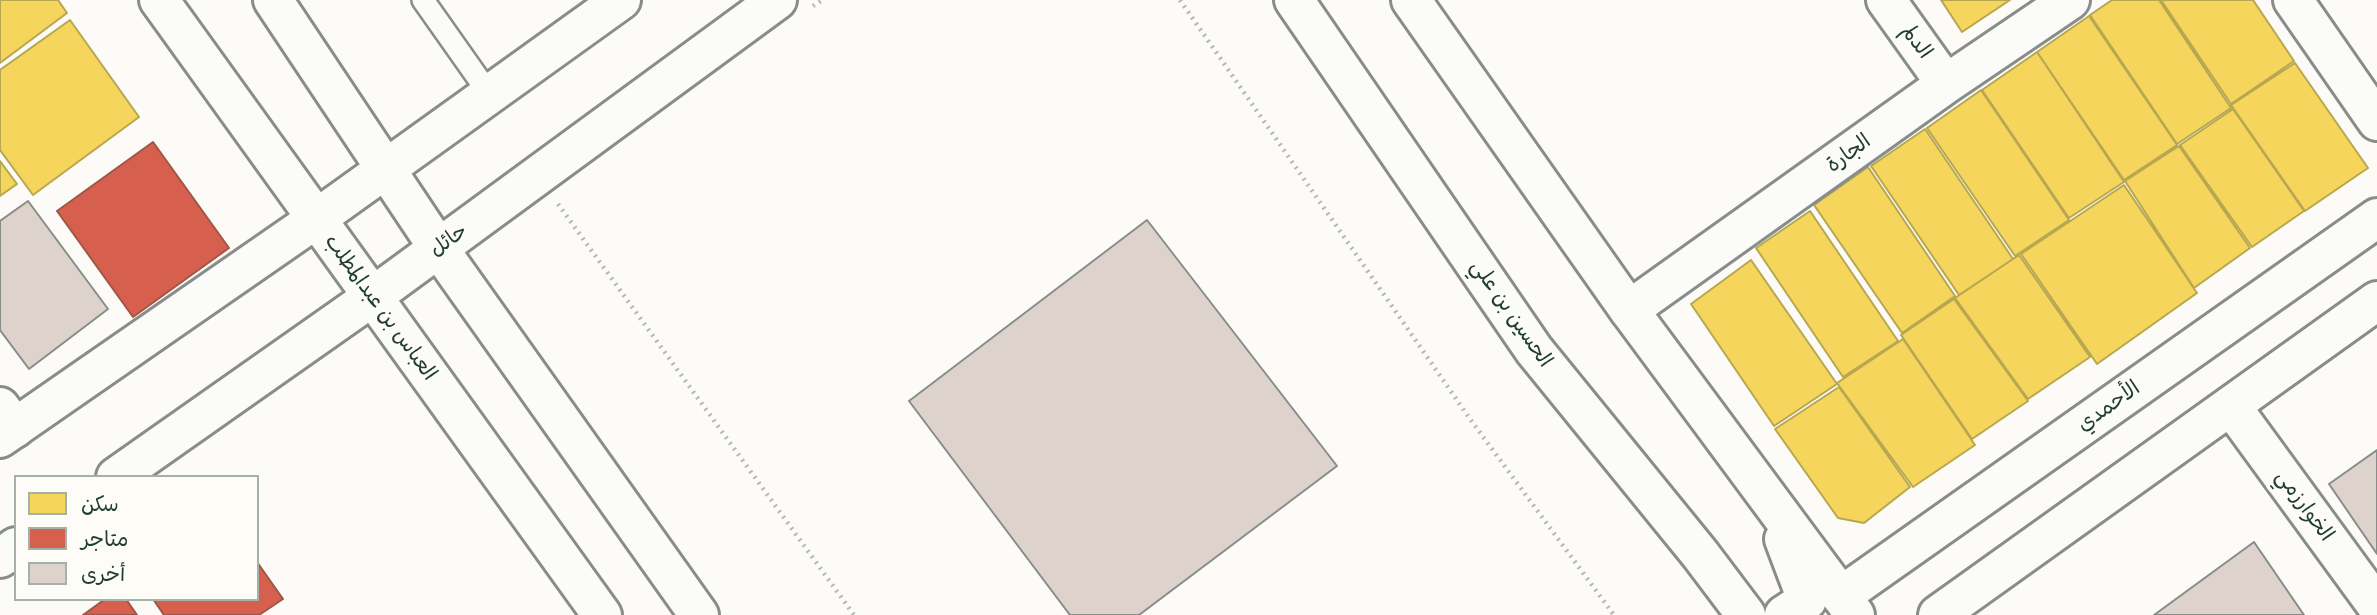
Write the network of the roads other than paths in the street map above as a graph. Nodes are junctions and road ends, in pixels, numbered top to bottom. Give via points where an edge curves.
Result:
1 (159, 0) edge
2 (273, 0) edge
3 (423, 0) edge
4 (621, 0) edge
5 (1294, 0) edge
6 (1411, 0) edge
7 (1886, 0) edge
8 (2070, 0) edge
9 (2294, 0) edge
10 (794, 4) edge
11 (1946, 84) junction
12 (490, 95) junction
13 (2377, 121) edge
14 (387, 168) junction
15 (2377, 218) edge
16 (316, 219) junction
17 (439, 248) junction
18 (372, 297) junction
19 (2377, 301) edge
20 (1629, 310) junction
21 (2231, 406) junction
22 (5, 424) edge
23 (119, 475) edge
24 (1768, 497) junction
25 (1700, 554) junction
26 (1848, 606) edge
27 (2377, 606) edge
28 (591, 611) edge
29 (699, 615) edge
30 (1746, 615) edge
31 (1763, 615) edge
32 (1784, 615) edge
33 (1938, 615) edge

1 - 16 street, العباس بن عبدالمطلب
2 - 14 street
3 - 12 lane
4 - 12 street
5 - 25 street, الحسين بن علي via 1534,350
6 - 20 street
7 - 11 street, الدلم
8 - 11 street, الجارة
9 - 13 street
10 - 17 street, حائل
11 - 20 street, الجارة
12 - 14 street
14 - 16 street
14 - 17 street
15 - 26 street, الأحمدي
16 - 18 street, العباس بن عبدالمطلب
16 - 22 street
17 - 18 street, حائل
17 - 29 street
18 - 23 street, حائل
18 - 28 street, العباس بن عبدالمطلب
19 - 21 street
20 - 24 street
21 - 27 street, الخوارزمي
21 - 33 street
24 - 26 street
24 - 32 street via 1807,600
25 - 30 street, الحسين بن علي
25 - 31 street

